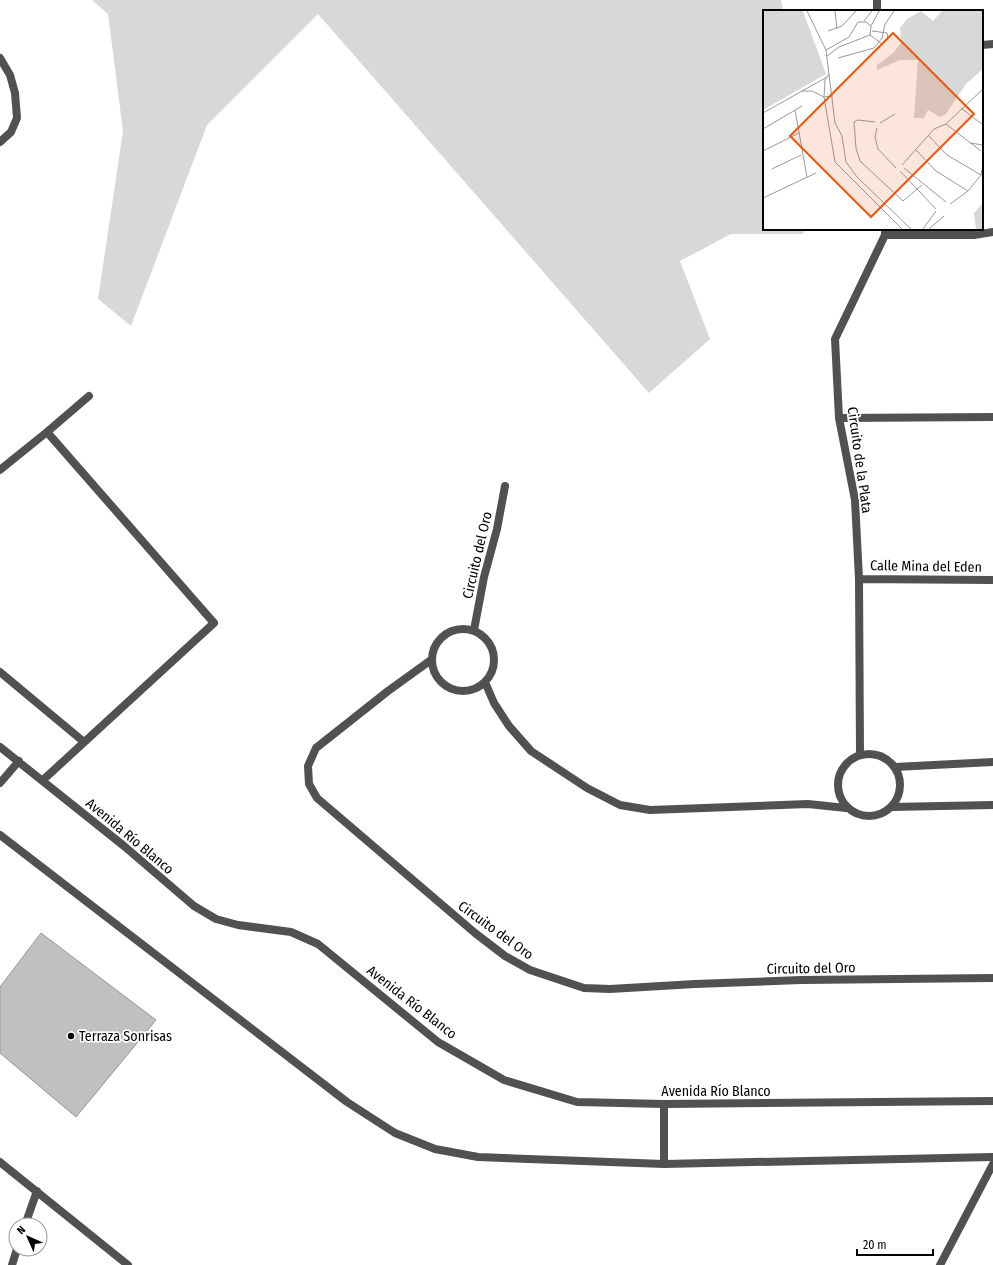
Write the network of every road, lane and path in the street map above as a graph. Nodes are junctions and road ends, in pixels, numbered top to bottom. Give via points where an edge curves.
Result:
1 (993, 44) edge
2 (983, 45) edge
3 (0, 58) edge
4 (0, 142) edge
5 (885, 232) edge
6 (993, 232) edge
7 (89, 396) dead end
8 (993, 417) edge
9 (839, 418) junction
10 (47, 432) junction
11 (0, 470) edge
12 (505, 486) dead end
13 (859, 578) junction
14 (993, 580) edge
15 (474, 630) junction
16 (431, 660) junction
17 (0, 672) edge
18 (485, 682) junction
19 (84, 742) junction
20 (0, 747) edge
21 (860, 754) junction
22 (19, 761) junction
23 (993, 762) edge
24 (895, 767) junction
25 (42, 780) junction
26 (0, 783) edge
27 (993, 805) edge
28 (891, 807) junction
29 (846, 808) junction
30 (0, 835) edge
31 (993, 978) edge
32 (993, 1101) edge
33 (664, 1104) junction
34 (993, 1157) edge
35 (0, 1162) edge
36 (664, 1164) junction
37 (993, 1164) edge
38 (37, 1192) junction
39 (28, 1217) edge
40 (128, 1265) edge
41 (940, 1265) edge

1 - 2 street
3 - 4 street via 10,75 15,93 17,118 11,132
5 - 6 street via 974,235
5 - 9 street, Circuito de la Plata via 835,339
7 - 10 street
8 - 9 street
9 - 13 street, Circuito de la Plata via 855,500
10 - 11 street
10 - 19 street via 214,624
12 - 15 street, Circuito del Oro
13 - 14 street, Calle Mina del Eden
13 - 21 street, Circuito de la Plata
15 - 16 street via 462,628 445,634 433,648
15 - 18 street via 492,647 492,672
16 - 18 street via 440,682 451,689 462,692 475,689
16 - 31 street, Circuito del Oro via 316,748 308,766 309,784 317,798 475,934 505,956 530,970 584,988 610,989 703,983
17 - 19 street
18 - 29 street via 494,703 509,726 531,751 587,788 620,805 650,810 808,804
19 - 25 street
20 - 22 street, Avenida Río Blanco
21 - 24 street via 879,755
21 - 29 street via 842,767 838,777 837,788
22 - 25 street, Avenida Río Blanco
22 - 26 street
23 - 24 street
24 - 28 street via 900,788
25 - 33 street, Avenida Río Blanco via 194,906 216,919 238,925 291,932 318,944 438,1042 504,1080 577,1102
27 - 28 street
28 - 29 street via 881,814 869,816 856,814
30 - 36 street via 347,1102 395,1133 435,1148 478,1156
32 - 33 street, Avenida Río Blanco
33 - 36 street
34 - 36 street
35 - 38 street
37 - 41 street
38 - 39 street
38 - 40 street

